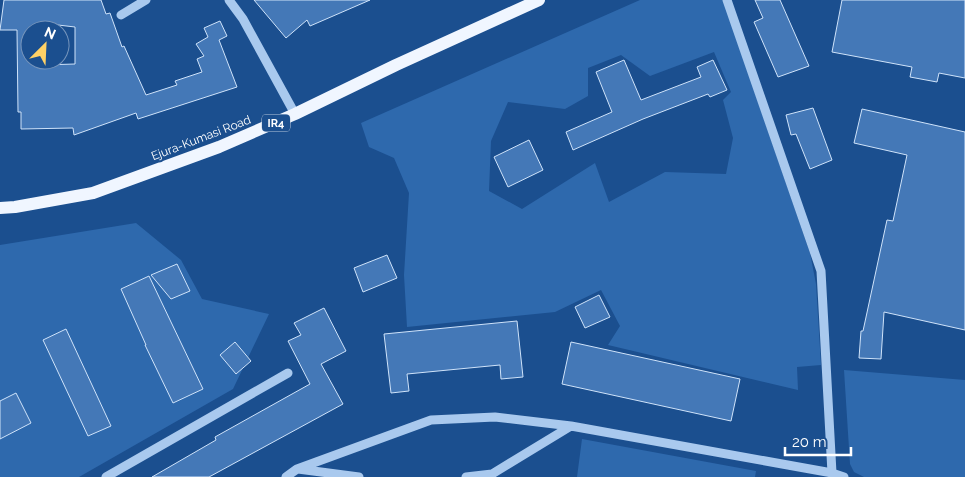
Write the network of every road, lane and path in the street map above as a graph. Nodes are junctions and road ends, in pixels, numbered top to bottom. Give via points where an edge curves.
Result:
1 (146, 0) edge
2 (229, 0) edge
3 (538, 0) edge
4 (726, 0) edge
5 (121, 15) dead end
6 (295, 114) junction
7 (0, 208) edge
8 (288, 373) dead end
9 (571, 426) junction
10 (297, 469) junction
11 (832, 473) junction
12 (106, 477) edge
13 (286, 477) edge
14 (359, 477) edge
15 (466, 477) edge
16 (844, 477) edge

1 - 5 lane
2 - 6 lane via 243,19
3 - 6 main road, Ejura-Kumasi Road / IR4
4 - 11 lane via 821,271
6 - 7 main road, Ejura-Kumasi Road / IR4 via 219,147 93,193
8 - 12 lane
9 - 10 lane via 495,417 431,420
9 - 11 lane
9 - 15 lane via 492,474
10 - 13 lane
10 - 14 lane
11 - 16 lane

